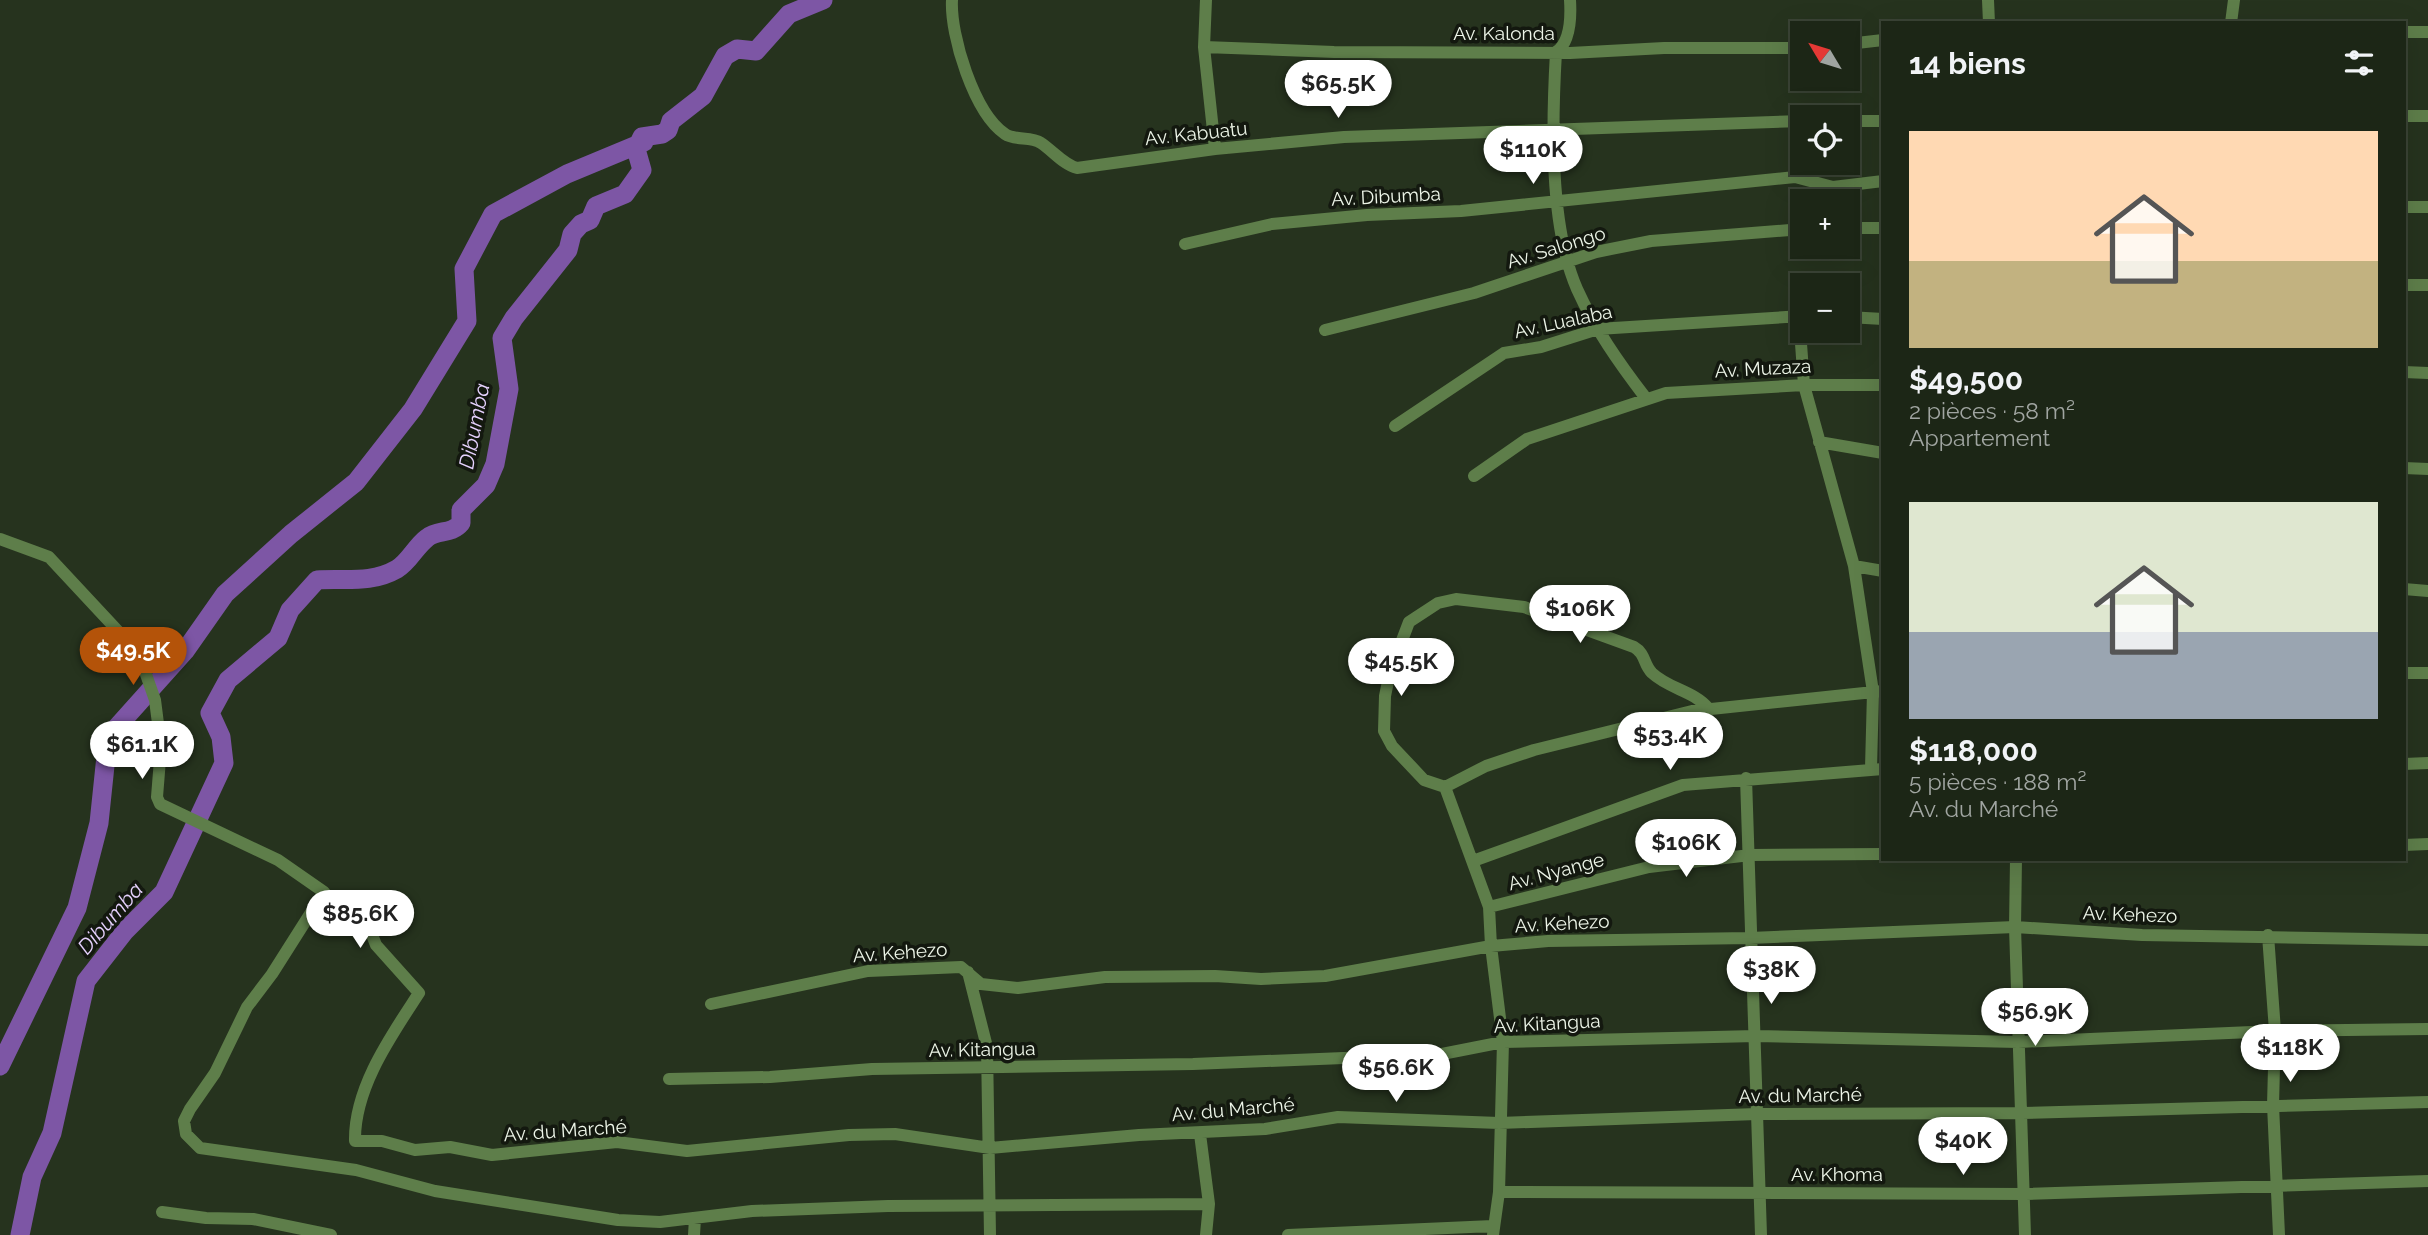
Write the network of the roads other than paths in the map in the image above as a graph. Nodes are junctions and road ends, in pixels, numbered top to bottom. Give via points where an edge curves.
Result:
1 (952, 0) edge
2 (1206, 0) edge
3 (1570, 0) edge
4 (1988, 0) edge
5 (2234, 0) edge
6 (1989, 21) edge
7 (2231, 21) edge
8 (2406, 32) edge
9 (2428, 32) edge
10 (1881, 40) edge
11 (1860, 43) edge
12 (1204, 47) junction
13 (1790, 48) edge
14 (1556, 52) junction
15 (2406, 116) edge
16 (2428, 116) edge
17 (1790, 121) edge
18 (1860, 121) edge
19 (1881, 121) edge
20 (1555, 129) junction
21 (1215, 149) junction
22 (1881, 181) edge
23 (1557, 200) junction
24 (2406, 207) edge
25 (2428, 207) edge
26 (1860, 228) edge
27 (1881, 228) edge
28 (1790, 230) edge
29 (1185, 244) dead end
30 (1568, 262) junction
31 (2406, 285) edge
32 (2428, 285) edge
33 (1790, 317) edge
34 (1860, 318) edge
35 (1881, 319) edge
36 (1598, 329) junction
37 (1325, 330) dead end
38 (1802, 343) edge
39 (2406, 372) edge
40 (2428, 373) edge
41 (1804, 385) junction
42 (1881, 385) edge
43 (1645, 397) junction
44 (1395, 426) dead end
45 (1819, 442) junction
46 (1881, 453) edge
47 (2406, 468) edge
48 (2428, 469) edge
49 (1474, 476) dead end
50 (0, 539) edge
51 (1854, 566) junction
52 (1881, 571) edge
53 (2406, 589) edge
54 (2428, 591) edge
55 (2406, 673) edge
56 (2428, 673) edge
57 (1878, 692) edge
58 (1709, 708) junction
59 (2428, 763) edge
60 (2406, 764) edge
61 (1877, 769) edge
62 (1746, 778) junction
63 (1445, 787) junction
64 (2406, 845) edge
65 (2428, 845) edge
66 (1881, 854) edge
67 (1750, 855) junction
68 (1473, 861) junction
69 (2016, 861) edge
70 (324, 892) junction
71 (1489, 907) junction
72 (2015, 928) junction
73 (2268, 935) junction
74 (1750, 938) junction
75 (2428, 940) edge
76 (1491, 946) junction
77 (968, 972) junction
78 (712, 1004) dead end
79 (2428, 1029) edge
80 (2275, 1031) junction
81 (1756, 1036) junction
82 (1503, 1042) junction
83 (2018, 1042) junction
84 (988, 1067) junction
85 (668, 1079) dead end
86 (2428, 1102) edge
87 (2273, 1105) junction
88 (2022, 1113) junction
89 (1757, 1114) junction
90 (1499, 1123) junction
91 (1200, 1134) junction
92 (990, 1148) junction
93 (2428, 1181) edge
94 (2278, 1184) junction
95 (1499, 1192) junction
96 (1761, 1193) junction
97 (2026, 1194) junction
98 (992, 1205) junction
99 (1209, 1205) junction
100 (162, 1212) dead end
101 (695, 1218) junction
102 (282, 1230) edge
103 (1493, 1230) edge
104 (331, 1235) edge
105 (694, 1235) edge
106 (990, 1235) edge
107 (1206, 1235) edge
108 (1288, 1235) edge
109 (1761, 1235) edge
110 (2025, 1235) edge
111 (2279, 1235) edge

1 - 21 street, Av. Kabuatu via 954,41 989,116 1003,133 1038,141 1077,168
2 - 12 street
3 - 14 street via 1570,23 1562,48
4 - 6 street
5 - 7 street
8 - 9 street
10 - 11 street
12 - 14 street, Av. Kalonda
12 - 21 street
13 - 14 street, Av. Kalonda
14 - 20 street
15 - 16 street
17 - 20 street, Av. Kabuatu
18 - 19 street
20 - 21 street, Av. Kabuatu via 1344,136
20 - 23 street
22 - 23 street, Av. Dibumba via 1833,187 1795,177
23 - 29 street, Av. Dibumba via 1272,224
23 - 30 street
24 - 25 street
26 - 27 street
28 - 30 street, Av. Salongo via 1651,241
30 - 36 street
30 - 37 street, Av. Salongo via 1462,296
31 - 32 street
33 - 36 street, Av. Lualaba
34 - 35 street
36 - 43 street
36 - 44 street, Av. Lualaba via 1541,347 1504,352
38 - 41 street
39 - 40 street
41 - 42 street, Av. Muzaza
41 - 43 street, Av. Muzaza
41 - 45 street
43 - 49 street, Av. Muzaza via 1527,439
45 - 46 street
45 - 51 street
47 - 48 street
50 - 70 street via 49,557 123,633 142,663 155,700 161,747 160,804 278,860
51 - 52 street
51 - 57 street
53 - 54 street
55 - 56 street
57 - 58 street
57 - 61 street
58 - 63 street via 1583,735 1486,766
58 - 63 street via 1653,674 1644,655 1634,647 1524,607 1456,598 1438,603 1409,622 1402,635 1383,717 1392,746 1424,780
59 - 60 street
61 - 62 street
62 - 67 street
62 - 68 street via 1683,785
63 - 68 street
64 - 65 street
66 - 67 street, Av. Nyange
67 - 71 street, Av. Nyange via 1649,867
67 - 74 street
68 - 71 street
69 - 72 street
70 - 92 street, Av. du Marché via 339,913 369,927 376,945 419,993 375,1068 355,1125 355,1141 382,1141 415,1150 450,1147 492,1155 617,1142 687,1151 860,1135
70 - 101 street via 247,1007 215,1073 190,1109 184,1121 194,1145 356,1170 435,1191 618,1220
71 - 76 street
72 - 73 street, Av. Kehezo
72 - 74 street, Av. Kehezo
72 - 83 street
73 - 75 street, Av. Kehezo
73 - 80 street
74 - 76 street, Av. Kehezo
74 - 81 street
76 - 77 street, Av. Kehezo via 1325,976 1105,977 1018,988 981,984
76 - 82 street
77 - 78 street, Av. Kehezo via 940,966 868,971
77 - 84 street via 988,1047
79 - 80 street, Av. Kitangua
80 - 83 street, Av. Kitangua
80 - 87 street
81 - 82 street, Av. Kitangua
81 - 83 street, Av. Kitangua
81 - 89 street
82 - 84 street, Av. Kitangua via 1442,1054
82 - 90 street
83 - 88 street
84 - 85 street, Av. Kitangua
84 - 92 street
86 - 87 street, Av. du Marché
87 - 88 street, Av. du Marché
87 - 94 street
88 - 89 street, Av. du Marché
88 - 97 street
89 - 90 street, Av. du Marché
89 - 96 street
90 - 91 street, Av. du Marché via 1338,1117
90 - 95 street
91 - 92 street, Av. du Marché
91 - 99 street
92 - 98 street
93 - 94 street, Av. Khoma
94 - 97 street, Av. Khoma
94 - 111 street
95 - 96 street, Av. Khoma
95 - 103 street
96 - 97 street, Av. Khoma
96 - 109 street
97 - 110 street
98 - 99 street
98 - 101 street via 752,1211
98 - 106 street
99 - 107 street
100 - 102 street via 244,1218
101 - 105 street
102 - 104 street
103 - 108 street

